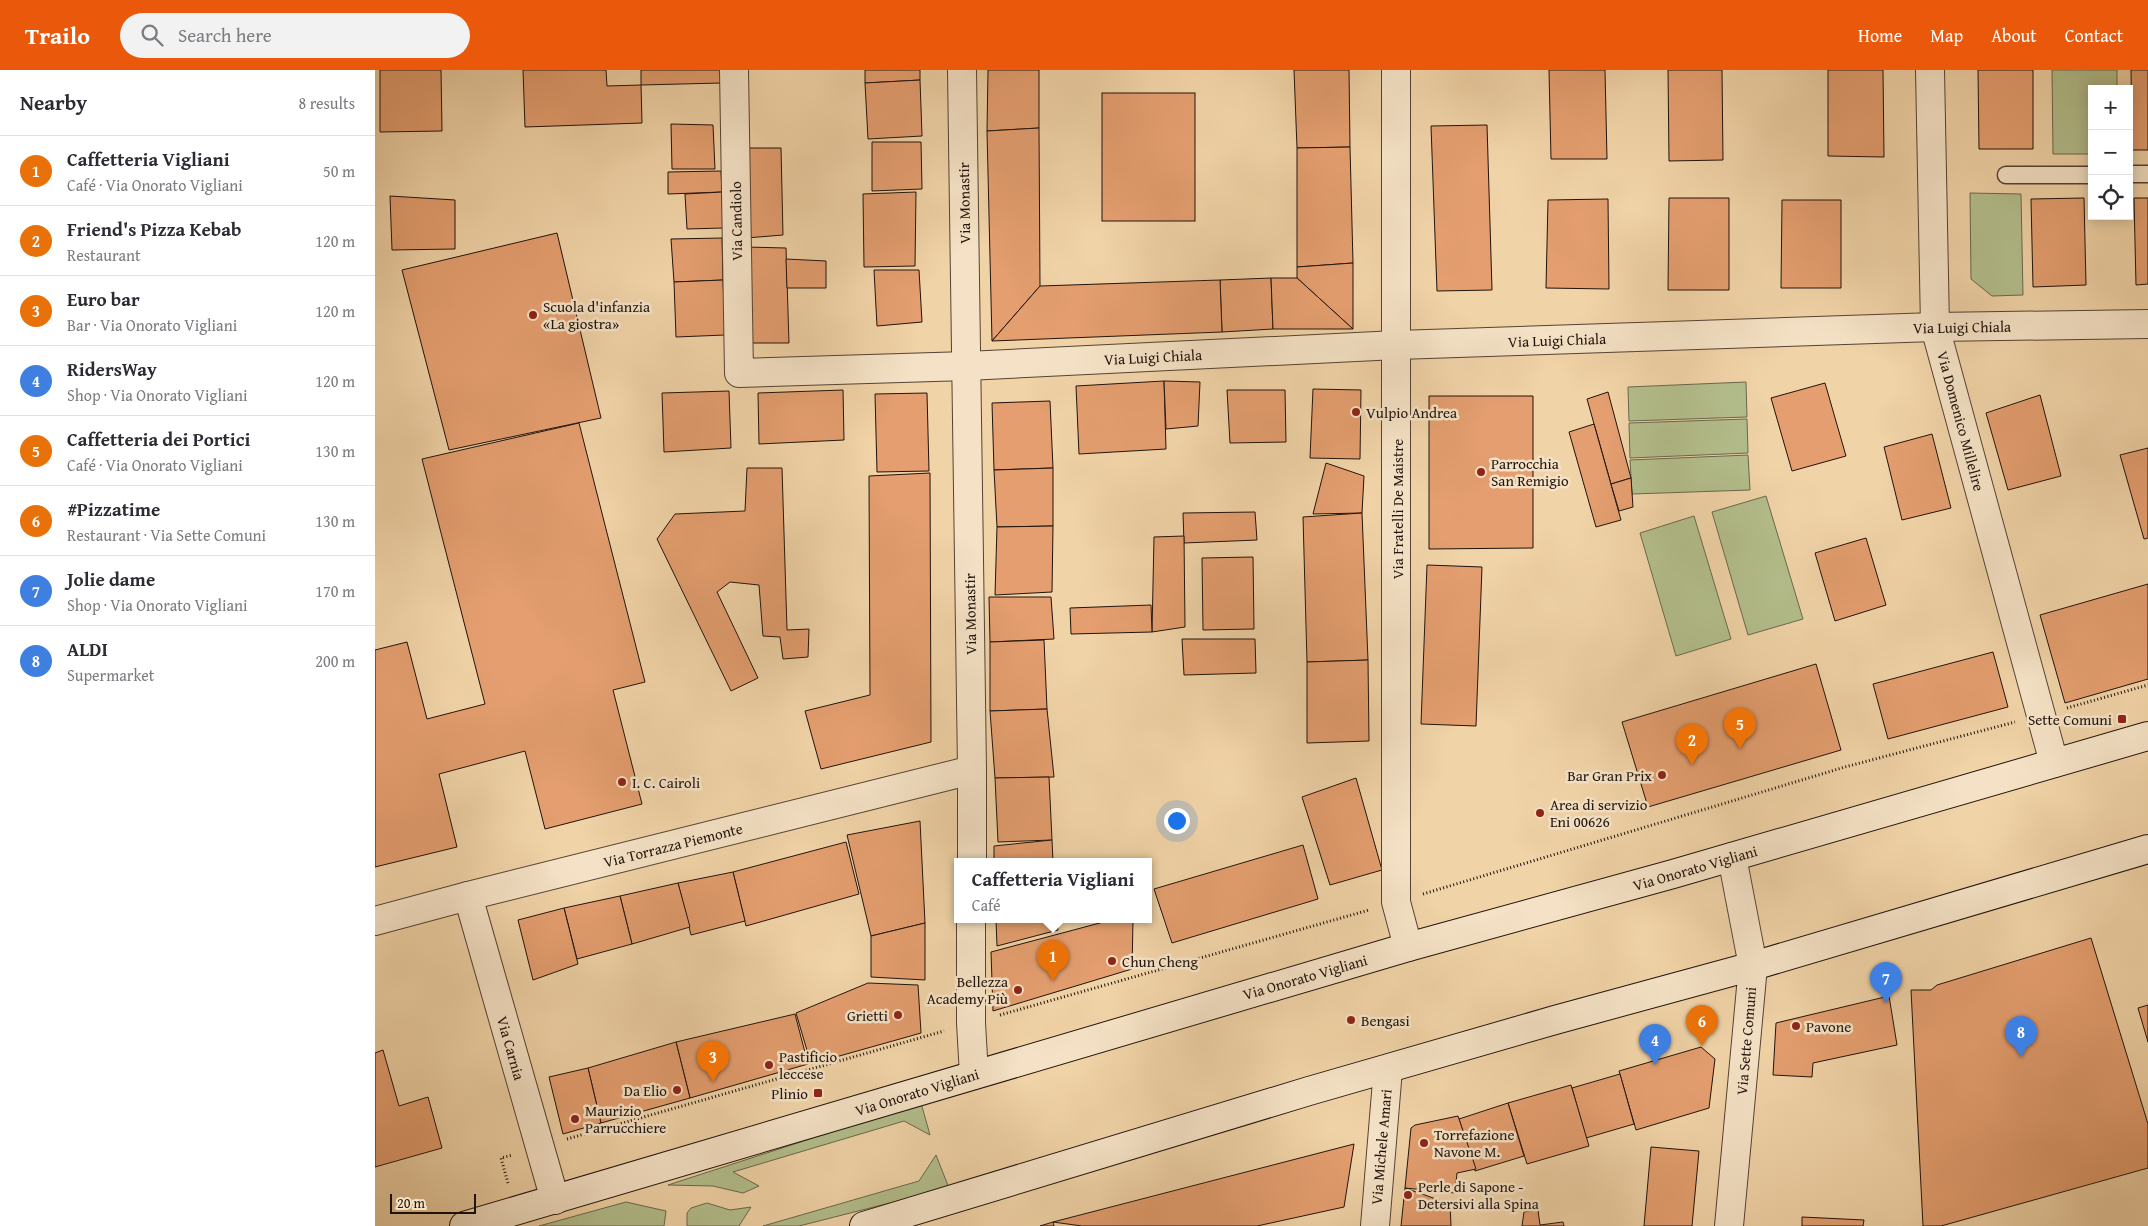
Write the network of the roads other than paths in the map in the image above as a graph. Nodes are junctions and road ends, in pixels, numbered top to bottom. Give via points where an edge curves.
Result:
1 (734, 70) edge
2 (962, 70) edge
3 (1396, 70) edge
4 (1930, 70) edge
5 (2088, 174) edge
6 (2133, 174) edge
7 (2148, 174) edge
8 (2007, 175) dead end
9 (2148, 324) edge
10 (1935, 327) junction
11 (1397, 345) junction
12 (967, 366) junction
13 (2148, 736) edge
14 (2054, 764) junction
15 (972, 770) junction
16 (2148, 849) edge
17 (1732, 857) junction
18 (972, 858) edge
19 (468, 896) junction
20 (375, 921) edge
21 (971, 923) edge
22 (1408, 947) junction
23 (1753, 966) junction
24 (1388, 1069) junction
25 (974, 1075) junction
26 (555, 1200) junction
27 (869, 1225) edge
28 (464, 1226) edge
29 (1375, 1226) edge
30 (1729, 1226) edge

1 - 12 street, Via Candiolo via 739,373
2 - 12 street, Via Monastir
3 - 11 street, Via Fratelli De Maistre
4 - 10 street, Via Domenico Millelire
5 - 8 lane
6 - 7 lane
9 - 10 street, Via Luigi Chiala
10 - 11 street, Via Luigi Chiala
10 - 14 street, Via Domenico Millelire
11 - 12 street, Via Luigi Chiala
11 - 22 street, Via Fratelli De Maistre via 1396,902
12 - 15 street, Via Monastir
13 - 14 street, Via Onorato Vigliani
14 - 17 street, Via Onorato Vigliani
15 - 18 street, Via Monastir
15 - 19 street, Via Torrazza Piemonte
16 - 23 street
17 - 22 street, Via Onorato Vigliani
17 - 23 street, Via Sette Comuni
19 - 20 street, Via Torrazza Piemonte
19 - 26 street, Via Carnia
21 - 25 street
22 - 25 street, Via Onorato Vigliani
23 - 24 street
23 - 30 street, Via Sette Comuni
24 - 27 street
24 - 29 street, Via Michele Amari
25 - 26 street, Via Onorato Vigliani
26 - 28 street, Via Onorato Vigliani

